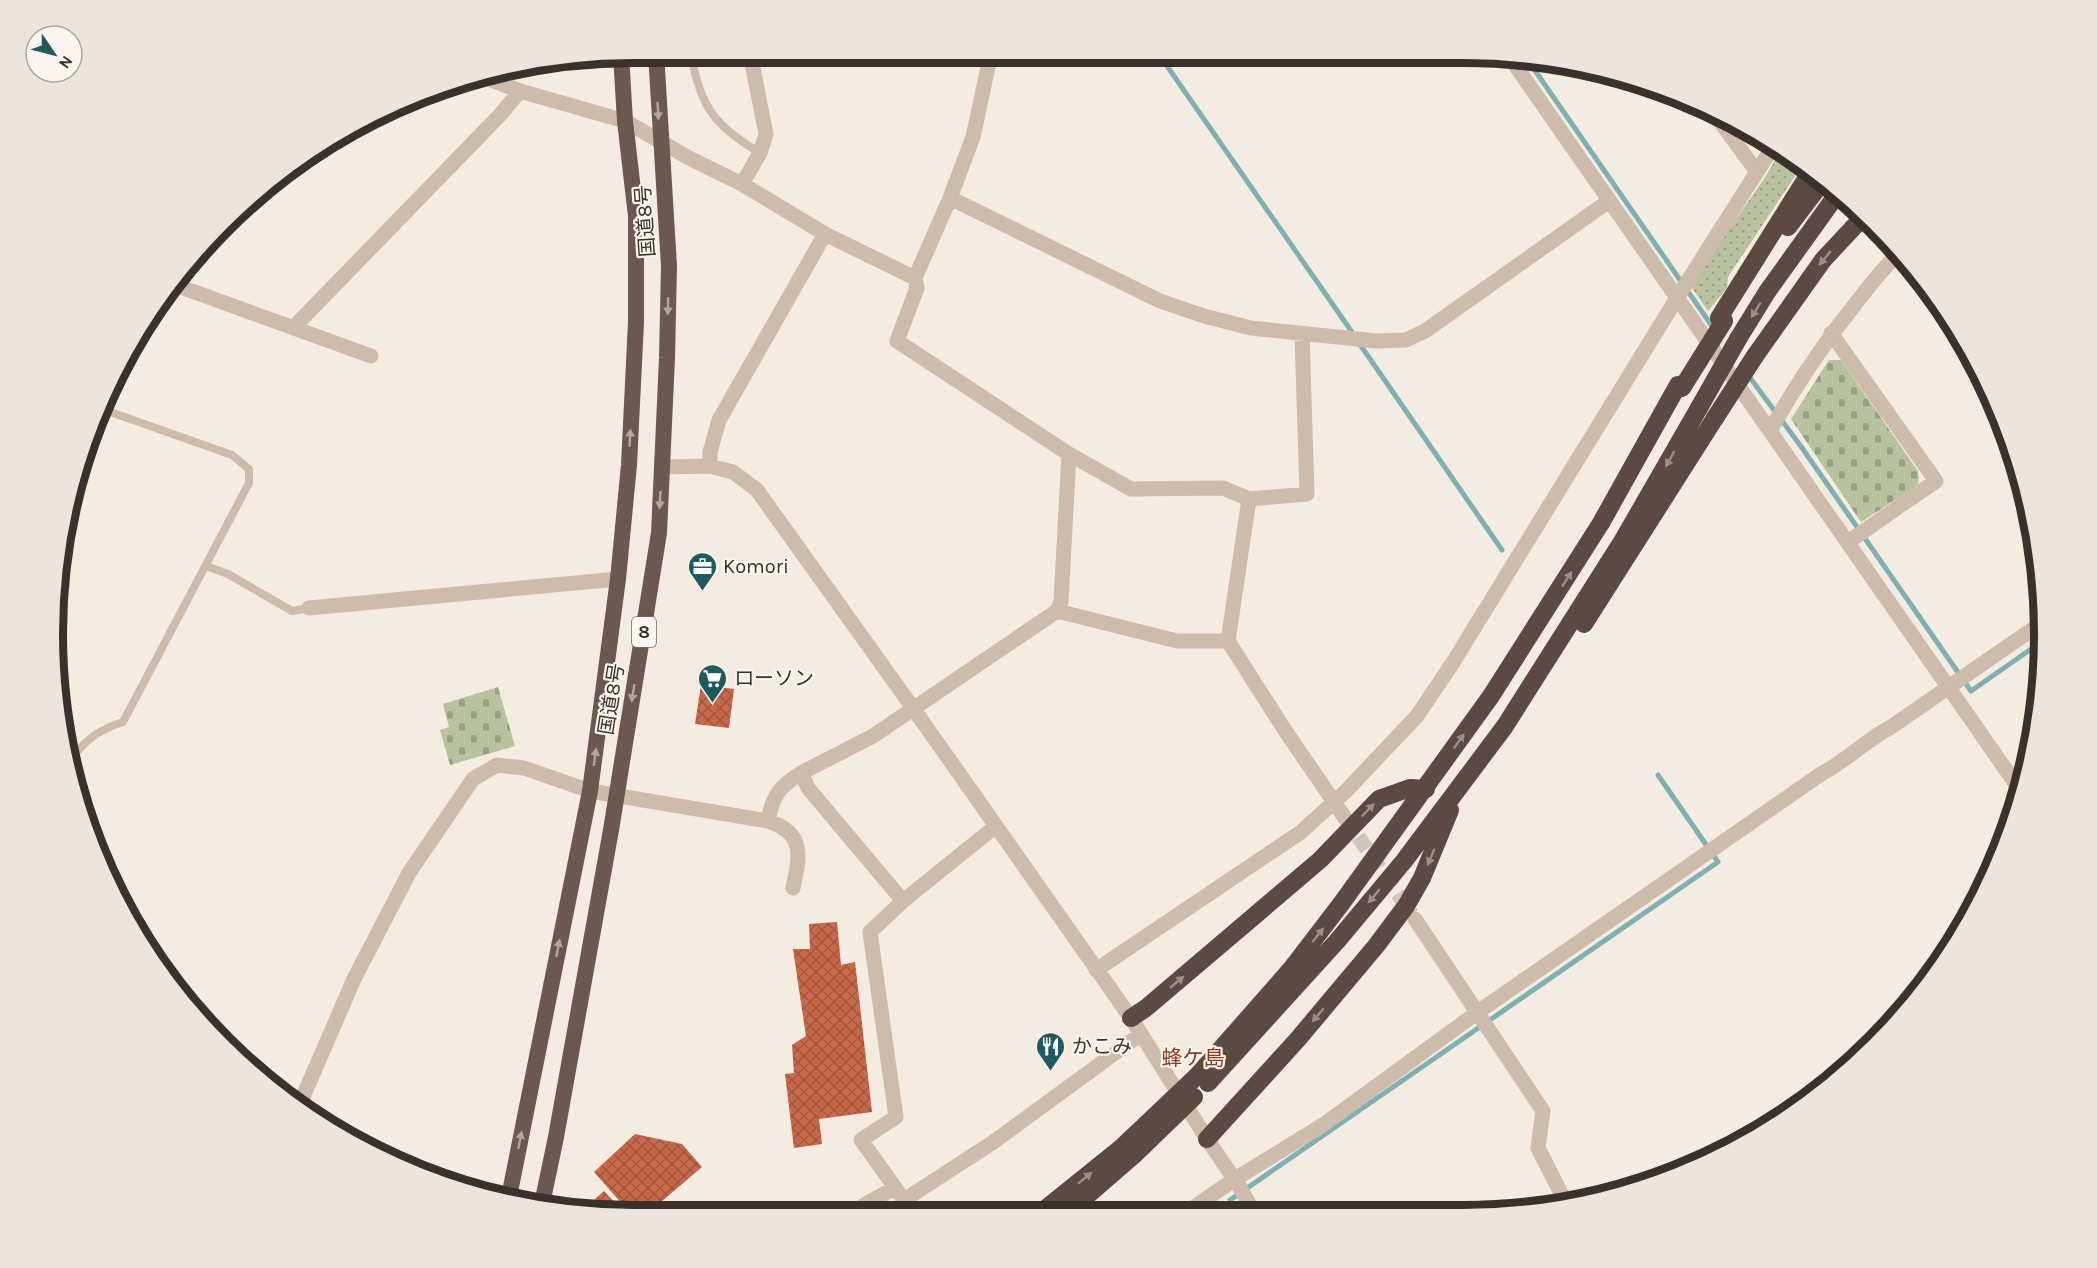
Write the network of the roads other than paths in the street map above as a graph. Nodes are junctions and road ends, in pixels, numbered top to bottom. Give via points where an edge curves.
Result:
1 (622, 63) edge
2 (656, 63) edge
3 (693, 63) edge
4 (752, 63) edge
5 (989, 63) edge
6 (1515, 66) edge
7 (493, 80) edge
8 (520, 91) junction
9 (626, 121) junction
10 (1723, 126) edge
11 (660, 141) junction
12 (1769, 152) edge
13 (760, 153) junction
14 (1757, 172) junction
15 (1807, 178) edge
16 (742, 184) junction
17 (1818, 187) edge
18 (950, 198) junction
19 (1833, 200) edge
20 (1609, 201) junction
21 (1858, 222) edge
22 (825, 234) junction
23 (1893, 259) edge
24 (915, 278) junction
25 (180, 287) edge
26 (1677, 298) junction
27 (1722, 319) junction
28 (293, 328) junction
29 (1302, 333) junction
30 (1831, 333) junction
31 (371, 356) dead end
32 (108, 411) edge
33 (1770, 431) junction
34 (1069, 454) junction
35 (710, 466) junction
36 (662, 467) junction
37 (1249, 499) junction
38 (1848, 542) junction
39 (206, 566) junction
40 (618, 579) junction
41 (309, 608) joint
42 (1057, 611) junction
43 (2034, 628) edge
44 (1228, 641) junction
45 (1950, 688) junction
46 (913, 708) junction
47 (1505, 726) junction
48 (76, 754) edge
49 (1474, 767) junction
50 (801, 773) junction
51 (2015, 782) edge
52 (1425, 789) junction
53 (590, 791) junction
54 (616, 796) junction
55 (1334, 802) junction
56 (1345, 818) tunnel mouth
57 (768, 820) junction
58 (996, 826) junction
59 (793, 888) dead end
60 (903, 901) junction
61 (1415, 918) tunnel mouth
62 (1096, 970) junction
63 (1484, 1021) junction
64 (1136, 1026) junction
65 (1203, 1079) junction
66 (302, 1099) edge
67 (1207, 1139) junction
68 (894, 1188) junction
69 (1240, 1188) junction
70 (510, 1191) edge
71 (1562, 1196) edge
72 (543, 1197) edge
73 (904, 1200) junction
74 (865, 1205) edge
75 (908, 1205) edge
76 (1050, 1205) edge
77 (1076, 1205) edge
78 (1203, 1205) edge
79 (1250, 1205) edge

1 - 9 highway, 国道8号 / 8
2 -> 11 highway, 国道8号 / 8
3 - 13 lane via 707,108 724,128
4 - 13 street via 766,134
5 - 18 street via 973,137
6 - 20 street
7 - 8 street
8 - 9 street
8 - 28 street
9 - 11 street
40 -> 9 highway, 国道8号 / 8 via 629,465 636,322 636,216
10 - 14 street
11 - 16 street
11 -> 36 highway, 国道8号 / 8 via 669,266
12 - 14 street
13 - 16 street
14 - 26 street
15 - 27 highway
16 - 22 street
17 - 27 highway
18 - 24 street
18 - 29 street via 1160,300 1251,328
19 -> 47 highway, bridge via 1767,292 1623,540
20 - 26 street
20 - 29 street via 1425,331 1406,340 1376,341
21 -> 47 highway, bridge via 1823,260 1755,356 1596,607
22 - 24 street
22 - 35 street via 719,420
23 - 30 street
24 - 34 street via 917,288 897,341
25 - 28 street
26 - 33 street
26 - 55 street via 1447,672 1417,716
52 -> 27 highway via 1535,629
28 - 31 street
29 - 37 street via 1307,494
30 - 33 street
30 - 38 street via 1936,481
32 - 39 lane via 232,455 249,469 249,483
33 - 38 street
34 - 37 street via 1131,489 1223,488
34 - 42 street via 1061,602
35 - 36 street
35 - 46 street via 733,472 758,490
36 -> 54 highway, 国道8号 / 8 via 654,566
37 - 44 street
38 - 45 street
39 - 41 lane via 228,574 292,611
39 - 48 lane via 123,722 103,728
40 - 41 street
53 -> 40 highway, 国道8号 / 8
42 - 44 street via 1177,641
42 - 46 street
43 - 45 street
44 - 55 street
45 - 51 street
45 - 63 street via 1719,845
46 - 50 street via 873,736
46 - 58 street
47 - 49 highway
49 -> 65 highway via 1404,861 1338,940
49 -> 67 highway via 1407,906 1298,1039
50 - 57 street via 784,783 772,801
50 - 60 street via 808,788
64 -> 52 highway via 1146,1008 1320,860 1379,799 1410,788
65 -> 52 highway via 1341,904
53 - 54 street
53 - 66 street via 524,768 497,765 472,779 409,873 354,980
70 -> 53 highway, 国道8号 / 8
54 - 57 street
54 - 72 highway, 国道8号 / 8
55 - 56 street
55 - 62 street via 1300,832
57 - 59 street via 784,826 796,839 798,863
58 - 60 street
58 - 62 street
60 - 68 street via 870,932 896,1117 861,1140
61 - 63 street
62 - 64 street
63 - 69 street via 1323,1125
63 - 71 street via 1543,1111 1538,1148
64 - 67 street
64 - 73 street via 992,1143
76 -> 65 highway, bridge
65 - 77 highway, bridge via 1141,1148
67 - 69 street
68 - 73 street
68 - 74 street
69 - 78 street
69 - 79 street
73 - 75 street

